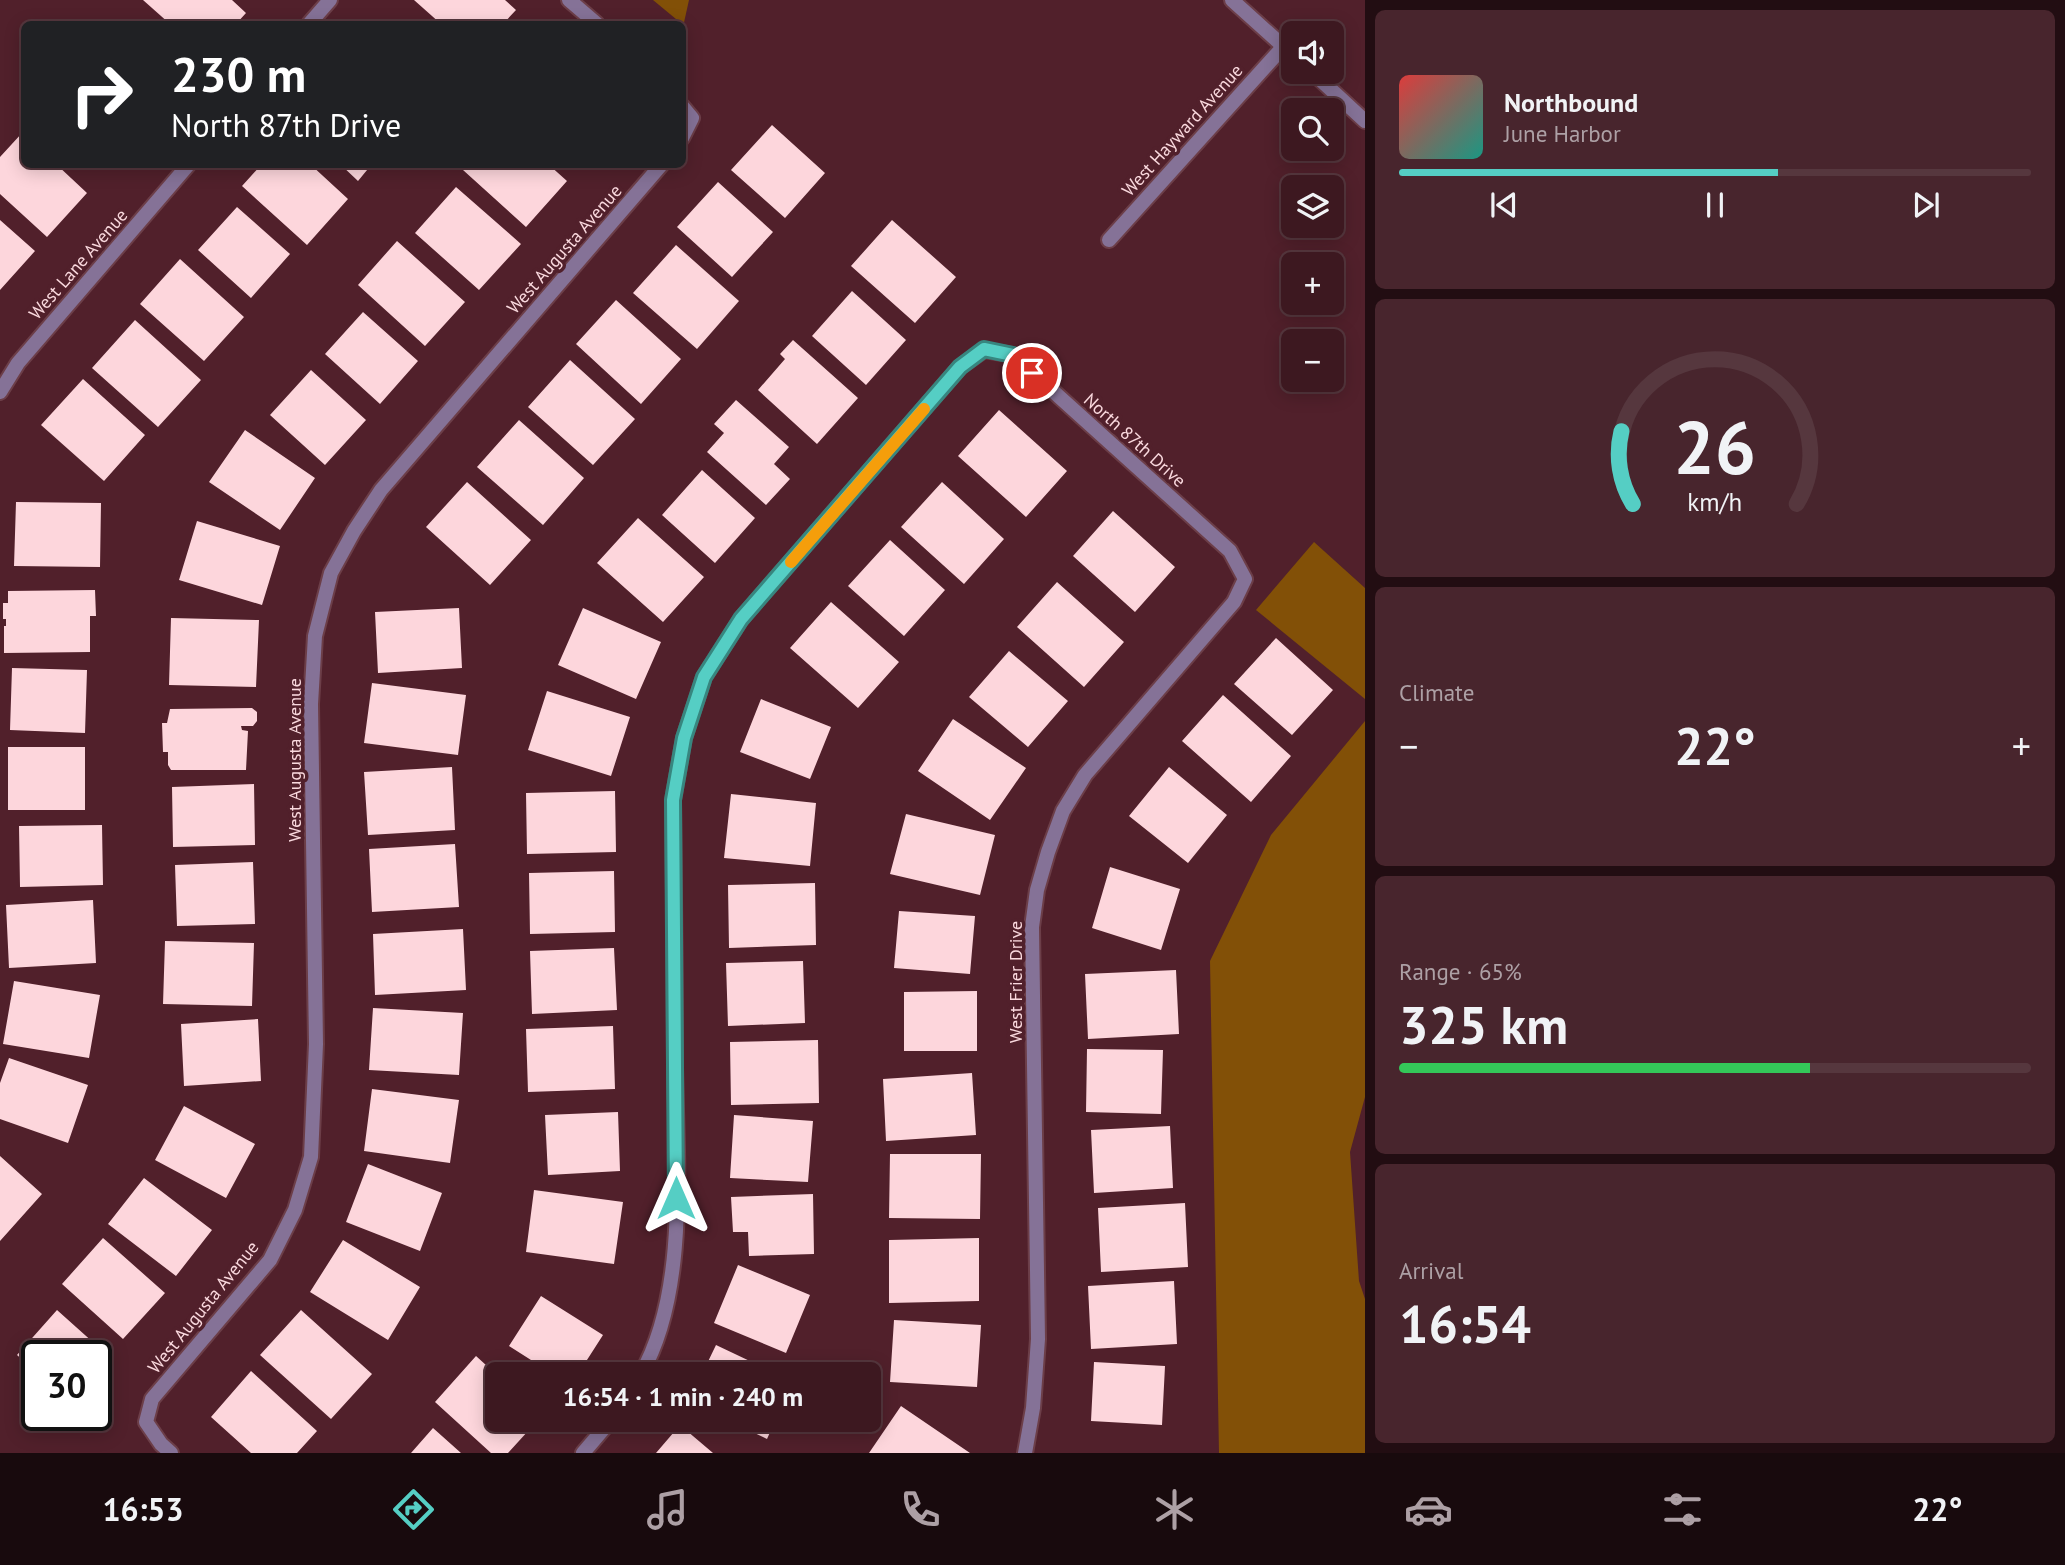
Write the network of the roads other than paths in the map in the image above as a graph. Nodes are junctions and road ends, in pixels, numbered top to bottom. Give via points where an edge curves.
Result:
1 (330, 0) edge
2 (569, 0) edge
3 (1233, 0) edge
4 (312, 21) edge
5 (594, 21) edge
6 (1281, 43) edge
7 (1281, 58) edge
8 (1325, 84) edge
9 (686, 111) edge
10 (1365, 121) edge
11 (686, 129) edge
12 (186, 168) edge
13 (659, 168) edge
14 (1109, 240) dead end
15 (0, 392) edge
16 (1245, 579) joint
17 (648, 1362) edge
18 (601, 1432) edge
19 (171, 1453) edge
20 (583, 1453) edge
21 (1024, 1453) edge

1 - 4 street
2 - 5 street
3 - 6 street
7 - 14 street, West Hayward Avenue
8 - 10 street
9 - 11 street via 691,118
12 - 15 street, West Lane Avenue via 18,363
13 - 19 street, West Augusta Avenue via 381,490 331,573 315,635 310,704 316,1044 311,1157 295,1210 270,1260 152,1399 146,1422
16 - 17 street, North 87th Drive via 1230,551 1013,355 984,349 960,367 741,619 704,677 684,738 673,800 677,1224 667,1304
16 - 21 street, West Frier Drive via 1234,602 1085,775 1063,811 1037,890 1032,927 1038,1339
18 - 20 street

